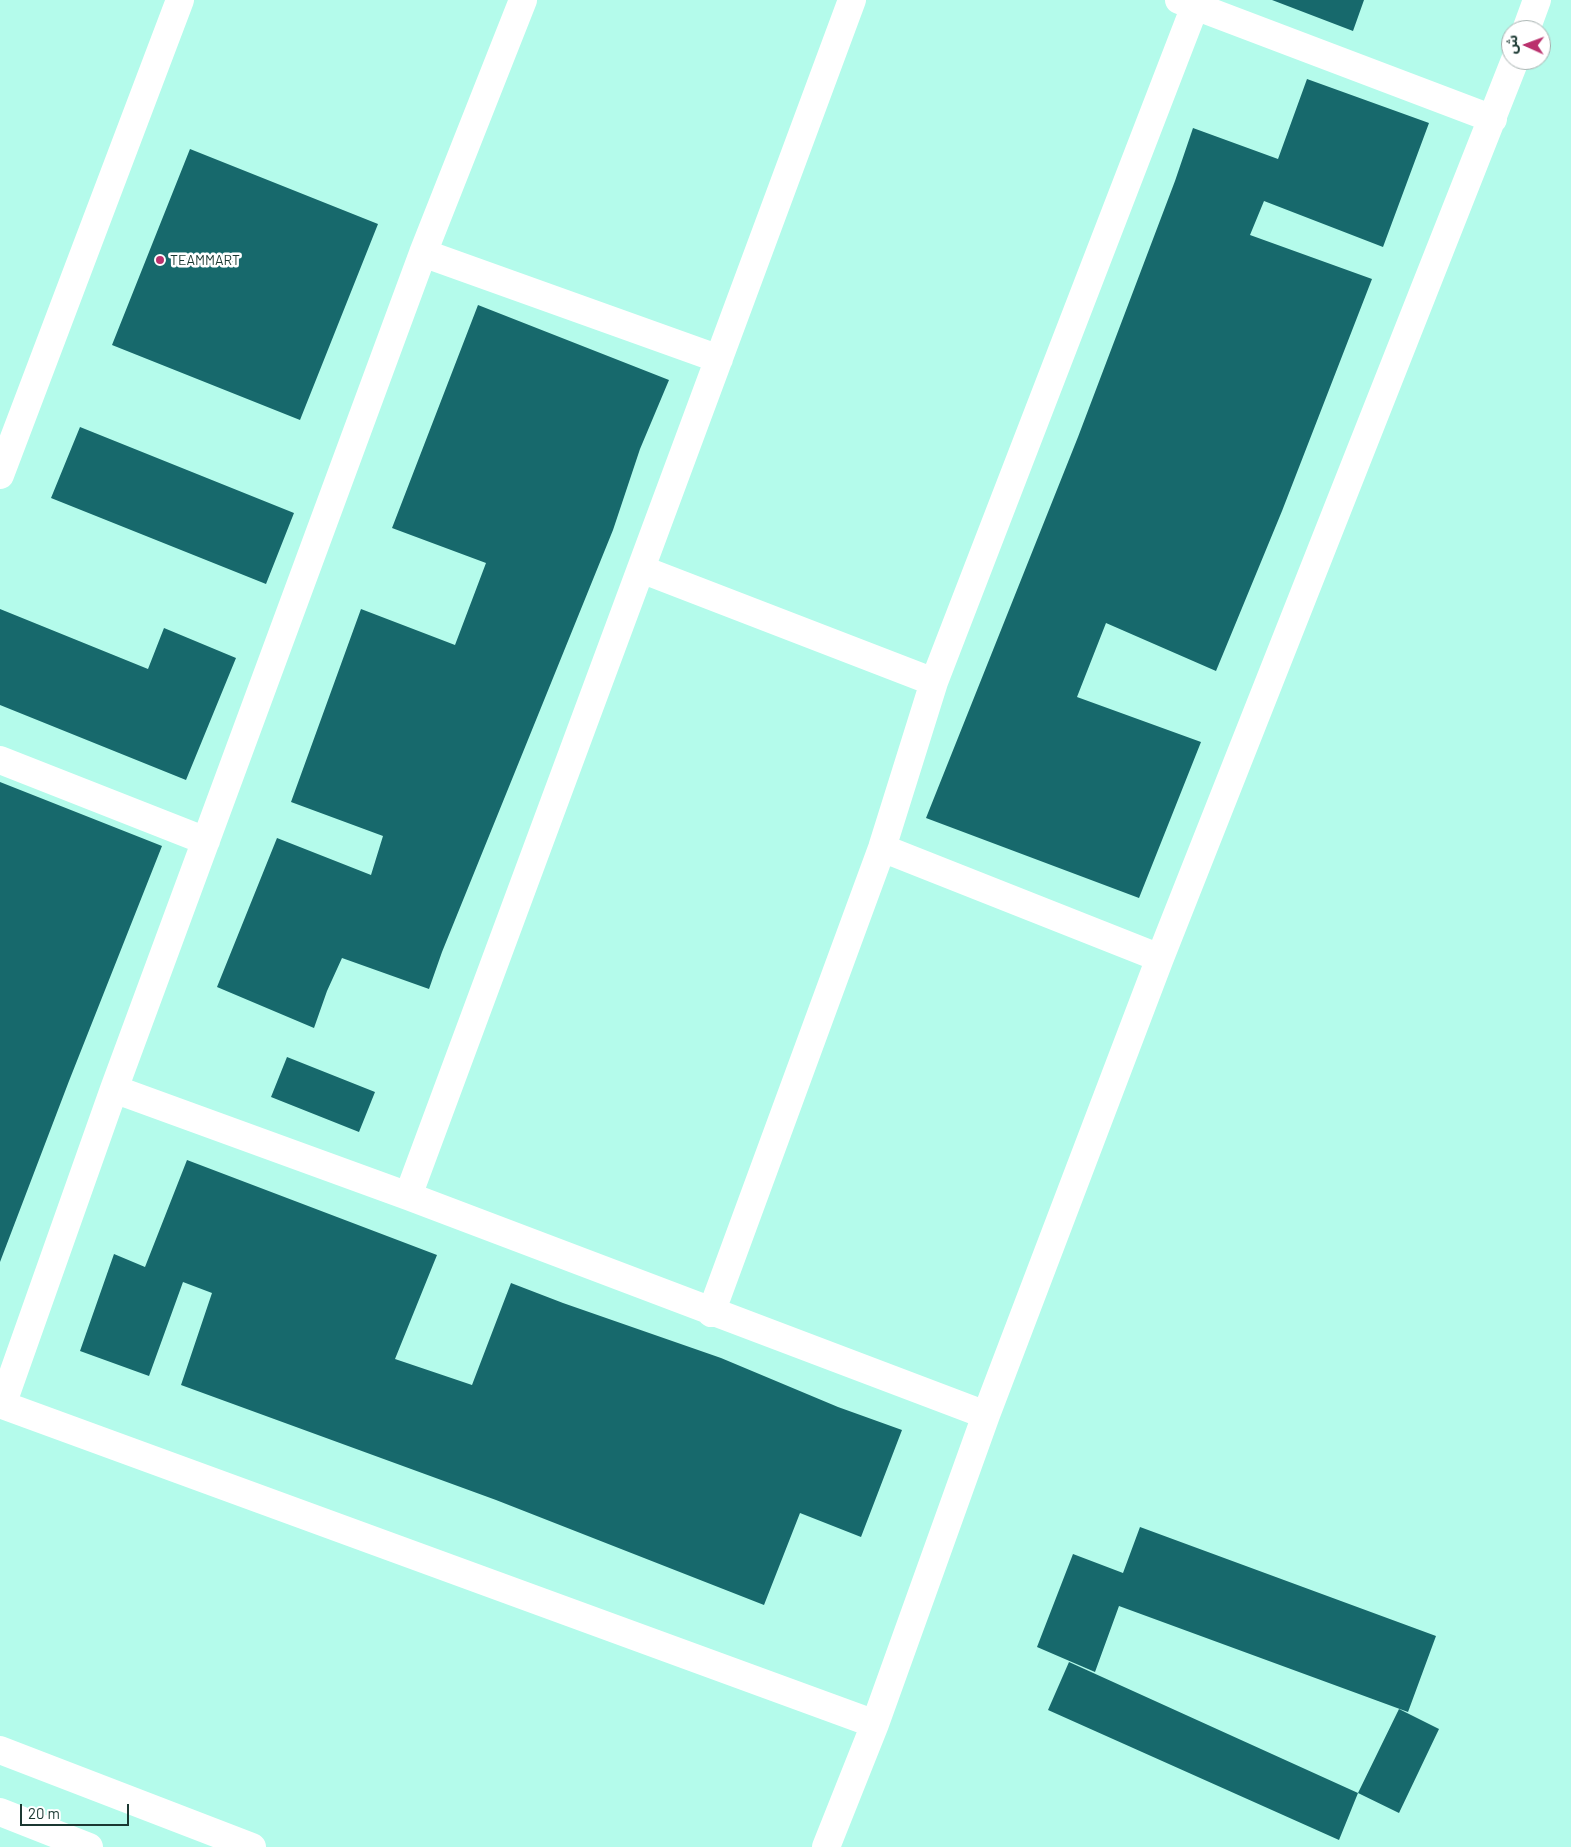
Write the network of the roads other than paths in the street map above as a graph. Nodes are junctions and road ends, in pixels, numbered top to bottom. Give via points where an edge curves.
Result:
1 (180, 0) edge
2 (523, 0) edge
3 (852, 0) edge
4 (1537, 0) edge
5 (1187, 3) edge
6 (1530, 20) edge
7 (1511, 70) edge
8 (1493, 119) junction
9 (424, 253) junction
10 (719, 359) junction
11 (0, 475) edge
12 (641, 569) junction
13 (934, 682) junction
14 (0, 760) edge
15 (206, 841) junction
16 (882, 848) junction
17 (1160, 958) junction
18 (114, 1089) junction
19 (408, 1196) junction
20 (711, 1313) junction
21 (1, 1405) edge
22 (986, 1415) junction
23 (875, 1724) junction
24 (0, 1750) edge
25 (0, 1812) edge
26 (89, 1847) edge
27 (252, 1847) edge
28 (826, 1847) edge

1 - 11 street
2 - 9 street
3 - 10 street
4 - 6 street
5 - 8 street
5 - 13 street
7 - 8 street
8 - 17 street
9 - 10 street
9 - 15 street
10 - 12 street
12 - 13 street
12 - 19 street
13 - 16 street
14 - 15 street
15 - 18 street
16 - 17 street
16 - 20 street
17 - 22 street
18 - 19 street
18 - 21 street
19 - 20 street
20 - 22 street
21 - 23 street
22 - 23 street
23 - 28 street
24 - 27 street
25 - 26 street

